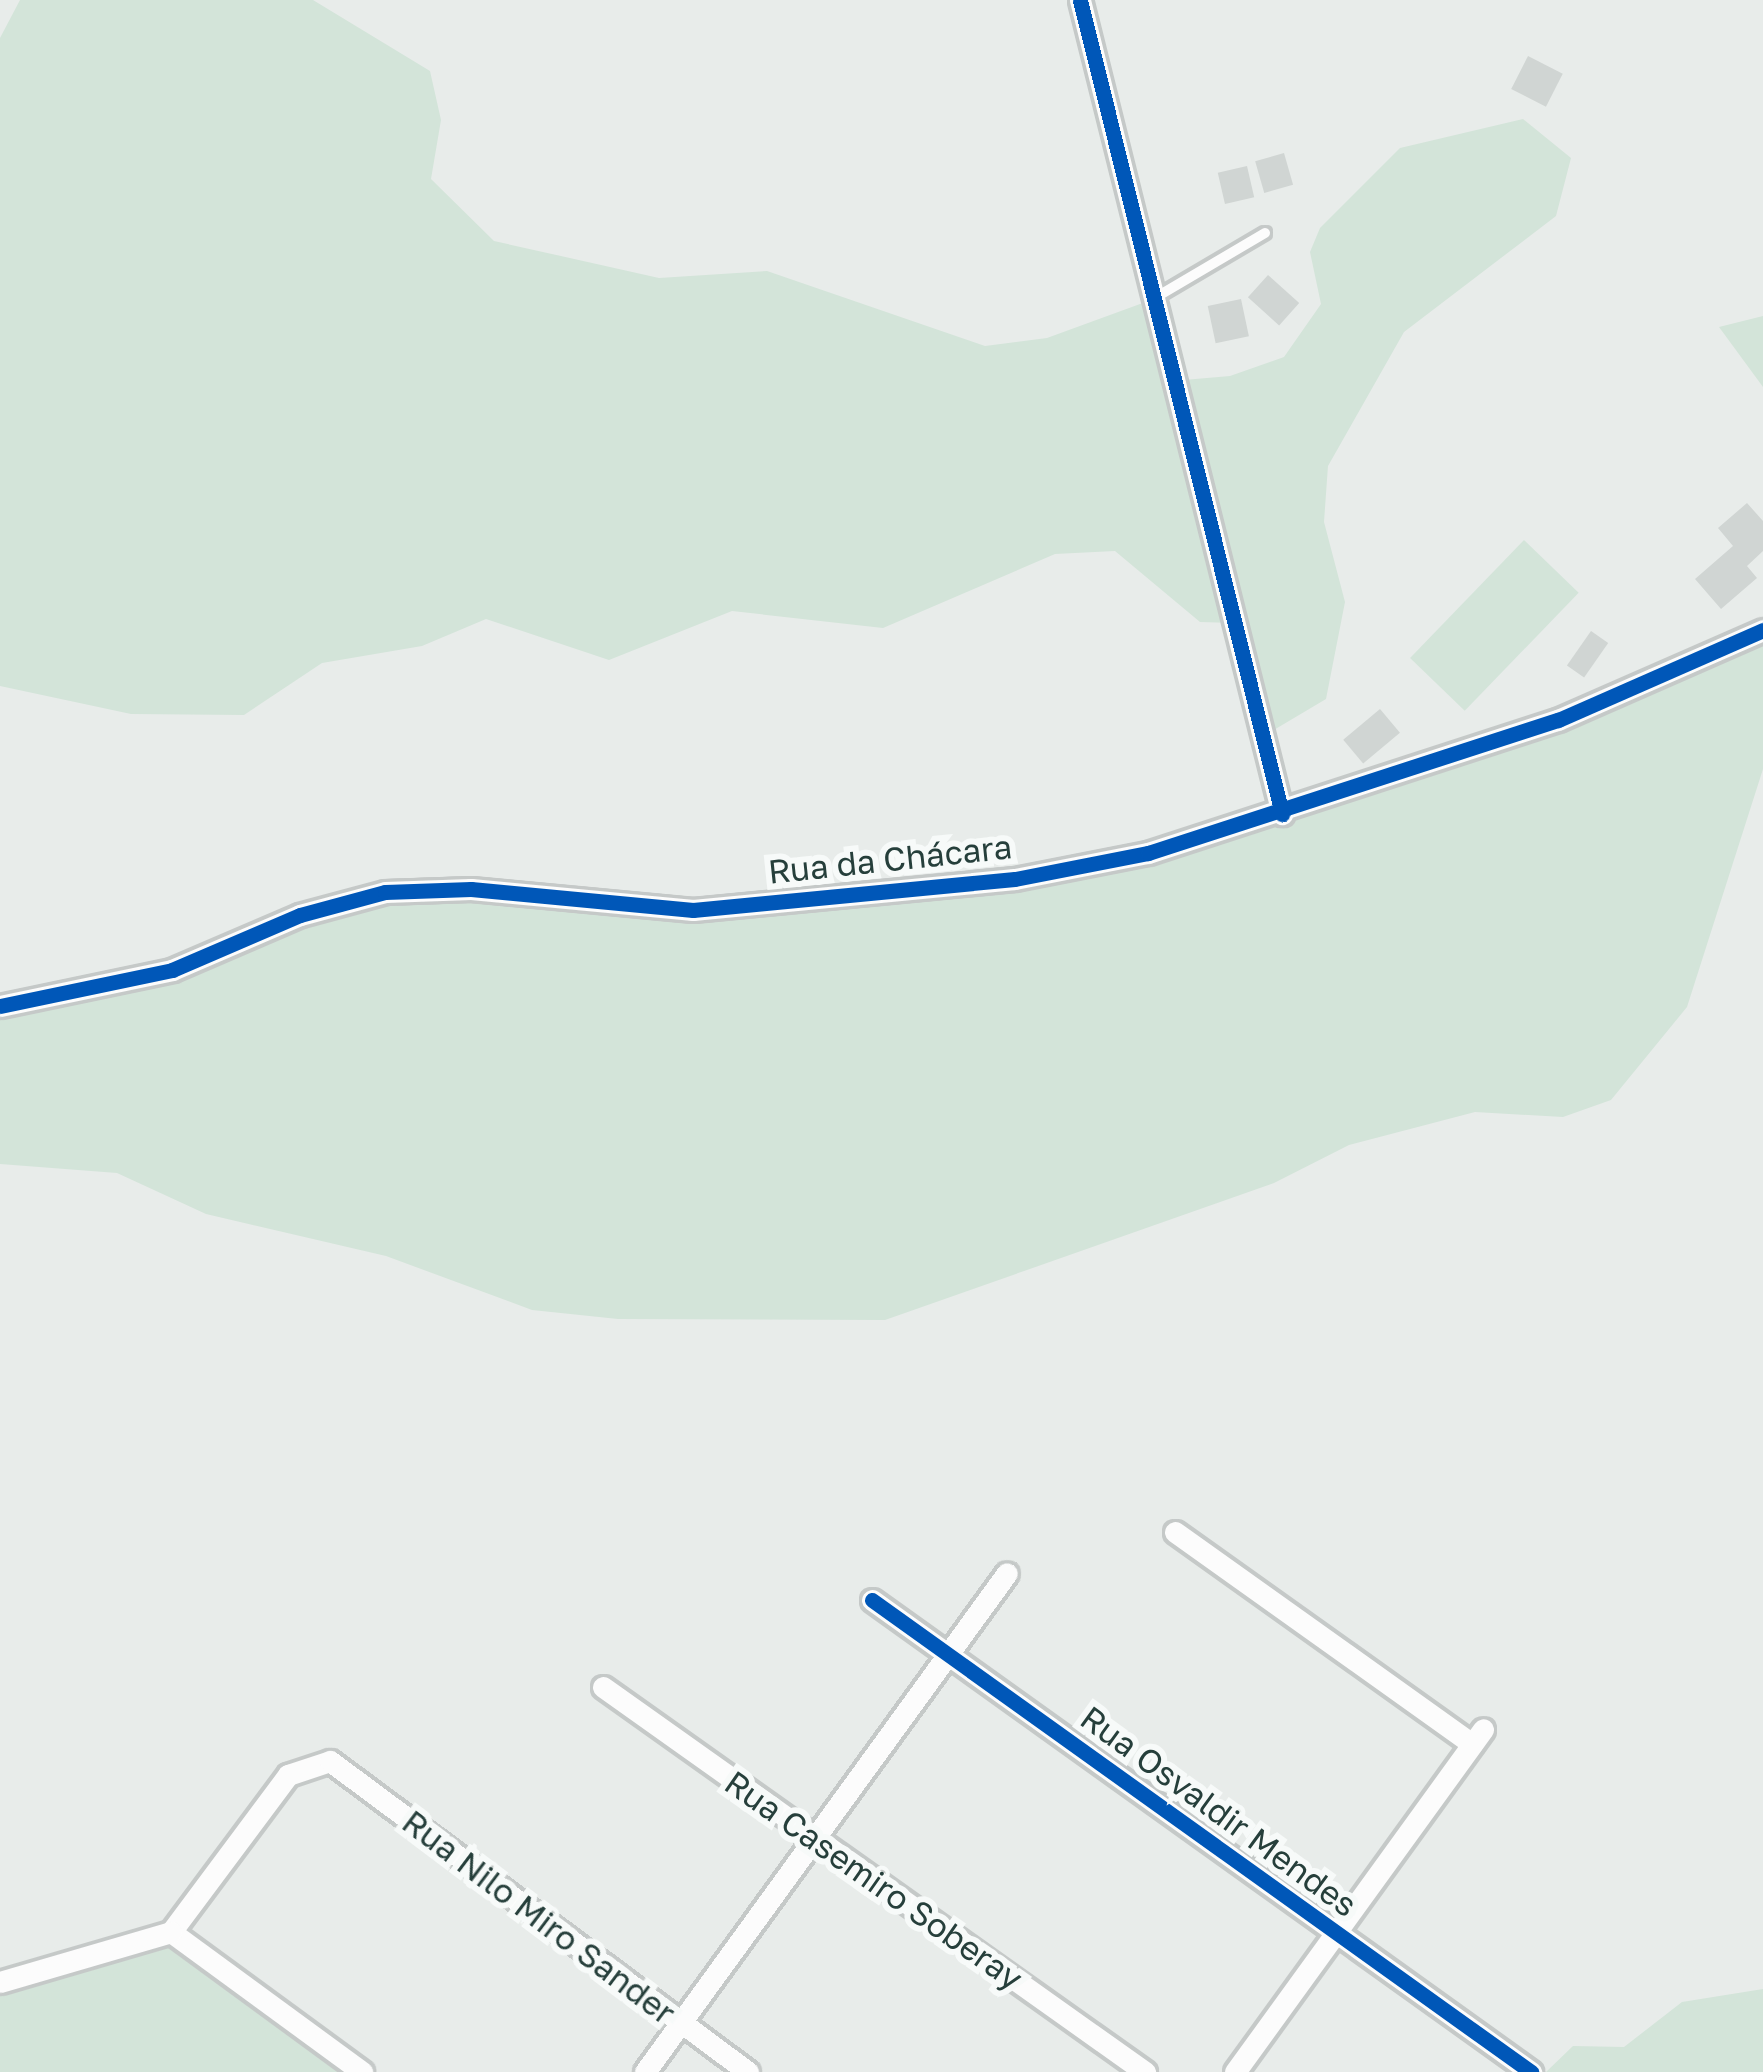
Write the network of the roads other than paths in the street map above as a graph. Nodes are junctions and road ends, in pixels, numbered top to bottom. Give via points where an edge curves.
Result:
1 (1080, 0) edge
2 (1265, 232) dead end
3 (1150, 300) junction
4 (1763, 630) edge
5 (1282, 814) junction
6 (0, 1006) edge
7 (1175, 1532) dead end
8 (1007, 1573) dead end
9 (872, 1600) dead end
10 (948, 1654) junction
11 (603, 1687) dead end
12 (815, 1838) junction
13 (171, 1932) junction
14 (1336, 1932) junction
15 (0, 1982) edge
16 (681, 2022) junction
17 (362, 2072) edge
18 (645, 2072) edge
19 (748, 2072) edge
20 (1145, 2072) edge
21 (1234, 2072) edge
22 (1532, 2072) edge

1 - 3 street
2 - 3 lane
3 - 5 street
4 - 5 street, Rua da Chácara via 1558,720
5 - 6 street, Rua da Chácara via 1148,853 1015,878 693,910 471,889 385,892 301,916 172,970
7 - 14 street via 1478,1736
8 - 10 street
9 - 10 street, Rua Osvaldir Mendes
10 - 12 street
10 - 14 street, Rua Osvaldir Mendes
11 - 12 street, Rua Casemiro Soberay
12 - 16 street
12 - 20 street, Rua Casemiro Soberay
13 - 15 street
13 - 16 street, Rua Nilo Miro Sander via 288,1774 330,1762
13 - 17 street
14 - 21 street
14 - 22 street, Rua Osvaldir Mendes
16 - 18 street
16 - 19 street, Rua Nilo Miro Sander

